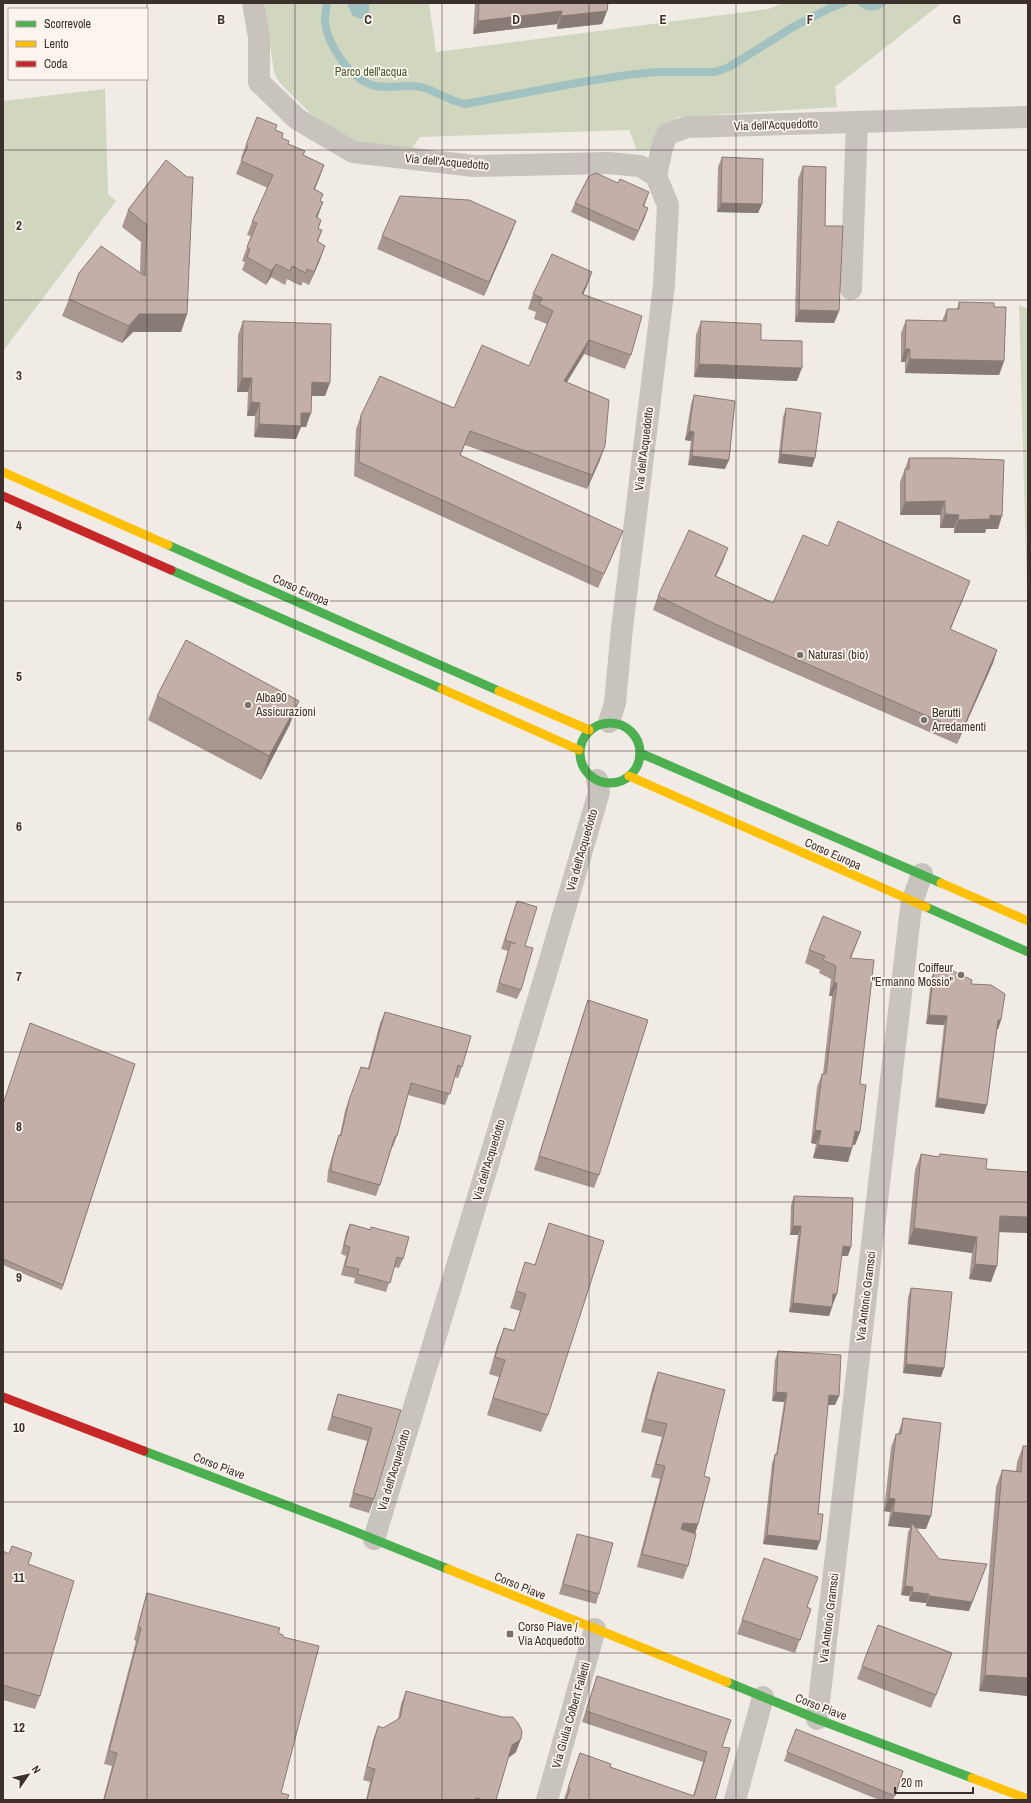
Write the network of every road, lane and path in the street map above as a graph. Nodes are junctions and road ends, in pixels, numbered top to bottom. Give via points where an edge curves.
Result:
1 (253, 3) edge
2 (1028, 117) edge
3 (857, 122) junction
4 (656, 176) junction
5 (851, 288) dead end
6 (3, 472) edge
7 (3, 496) edge
8 (609, 722) junction
9 (589, 730) junction
10 (579, 750) junction
11 (640, 753) junction
12 (629, 776) junction
13 (598, 780) junction
14 (922, 874) junction
15 (912, 902) junction
16 (1028, 921) edge
17 (1028, 952) edge
18 (3, 1397) edge
19 (374, 1539) junction
20 (595, 1629) junction
21 (764, 1698) junction
22 (817, 1719) junction
23 (1024, 1799) edge
24 (547, 1800) edge
25 (735, 1800) edge

1 - 4 street, Via dell'Acquedotto via 259,37 259,82 297,119 353,152 474,166 609,163 640,166
2 - 3 street, Via dell'Acquedotto
3 - 4 street, Via dell'Acquedotto via 687,128 667,134
3 - 5 street
4 - 8 street, Via dell'Acquedotto via 668,205 664,285 615,703
6 - 9 main road, Corso Europa
7 - 10 main road
8 - 9 main road via 598,724
8 - 11 main road via 625,726 636,738
9 - 10 main road
10 - 13 main road via 584,768
11 - 12 main road via 637,766
11 - 14 main road, Corso Europa
12 - 13 main road via 619,782 608,783
12 - 15 main road, Corso Europa
13 - 19 street, Via dell'Acquedotto via 599,792 548,967
14 - 15 street, Via Antonio Gramsci
14 - 16 main road, Corso Europa
15 - 17 main road, Corso Europa
15 - 22 street, Via Antonio Gramsci
18 - 19 main road, Corso Piave
19 - 20 main road, Corso Piave
20 - 21 main road, Corso Piave
20 - 24 street, Via Giulia Colbert Falletti
21 - 22 main road, Corso Piave
21 - 25 street
22 - 23 main road, Corso Piave

